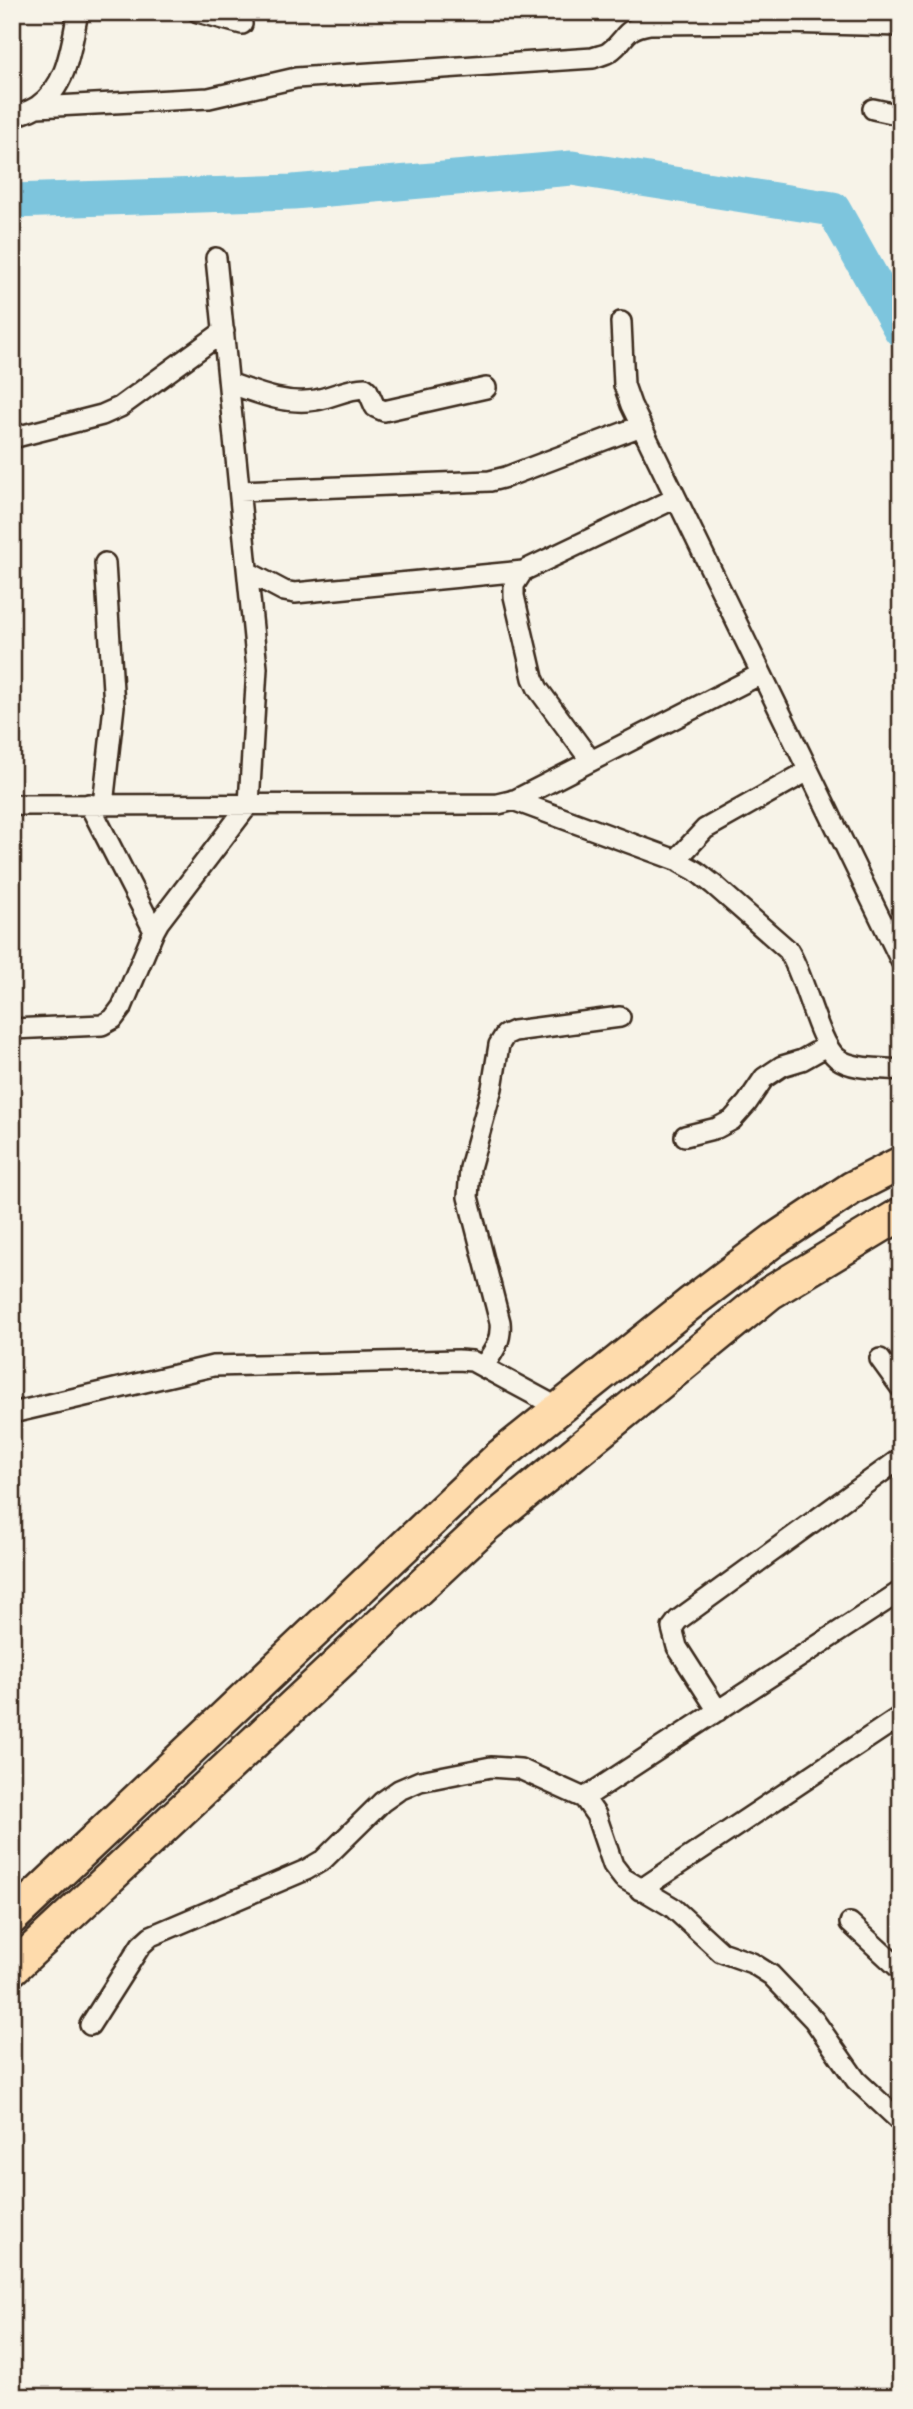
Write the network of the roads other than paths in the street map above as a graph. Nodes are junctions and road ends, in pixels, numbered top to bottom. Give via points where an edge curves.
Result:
1 (78, 12) edge
2 (198, 12) edge
3 (782, 18) edge
4 (888, 22) edge
5 (242, 24) dead end
6 (37, 107) junction
7 (873, 109) dead end
8 (901, 115) edge
9 (12, 117) edge
10 (216, 258) dead end
11 (621, 322) dead end
12 (224, 331) junction
13 (229, 383) junction
14 (486, 388) dead end
15 (641, 426) junction
16 (12, 438) edge
17 (240, 491) junction
18 (676, 498) junction
19 (105, 563) dead end
20 (523, 571) junction
21 (248, 572) junction
22 (761, 674) junction
23 (591, 761) junction
24 (808, 771) junction
25 (513, 800) junction
26 (12, 804) edge
27 (96, 804) junction
28 (249, 804) junction
29 (676, 860) junction
30 (154, 931) junction
31 (901, 961) edge
32 (620, 1017) dead end
33 (12, 1028) edge
34 (827, 1046) junction
35 (901, 1070) edge
36 (685, 1136) dead end
37 (901, 1163) edge
38 (900, 1214) edge
39 (880, 1359) dead end
40 (484, 1367) junction
41 (901, 1388) edge
42 (559, 1408) junction
43 (12, 1413) edge
44 (901, 1458) edge
45 (901, 1591) edge
46 (718, 1711) junction
47 (901, 1716) edge
48 (584, 1798) junction
49 (640, 1890) junction
50 (12, 1917) edge
51 (850, 1923) dead end
52 (12, 1969) edge
53 (901, 1970) edge
54 (90, 2025) dead end
55 (901, 2122) edge

1 - 6 street via 58,86
2 - 5 street
3 - 4 street
3 - 6 street via 635,27 609,52 593,58 296,78 209,98
6 - 9 street
7 - 8 street
10 - 12 street
11 - 15 street via 624,385
12 - 13 street
12 - 16 street via 120,407
13 - 14 street via 288,400 318,400 365,388 375,407 384,411
13 - 17 street
15 - 17 street via 490,481
15 - 18 street
17 - 21 street
18 - 20 street
18 - 22 street
19 - 27 street via 114,706
20 - 21 street via 295,593
20 - 23 street via 514,585 514,596 533,678
21 - 28 street via 257,668
22 - 23 street
22 - 24 street
23 - 25 street
24 - 29 street via 705,830
24 - 31 street
25 - 28 street via 498,804
25 - 29 street
26 - 27 street
27 - 28 street
27 - 30 street
28 - 30 street
29 - 34 street via 714,885 788,950
30 - 33 street via 113,1019 102,1025
32 - 40 street via 514,1031 499,1045 468,1196 500,1321 499,1345
34 - 35 street via 838,1059 851,1064
34 - 36 street via 764,1078 732,1120
37 - 42 highway via 852,1188 774,1240
38 - 52 highway via 770,1293 484,1528
39 - 41 street
40 - 42 street
40 - 43 street via 458,1360 213,1366
42 - 50 highway via 454,1497
44 - 46 street via 672,1628 677,1647
45 - 46 street
46 - 48 street
47 - 49 street
48 - 49 street via 596,1815 617,1872
48 - 54 street via 506,1767 420,1781 399,1790 323,1860 151,1936
49 - 55 street via 672,1907 721,1952 771,1975 814,2020 856,2080
51 - 53 street

